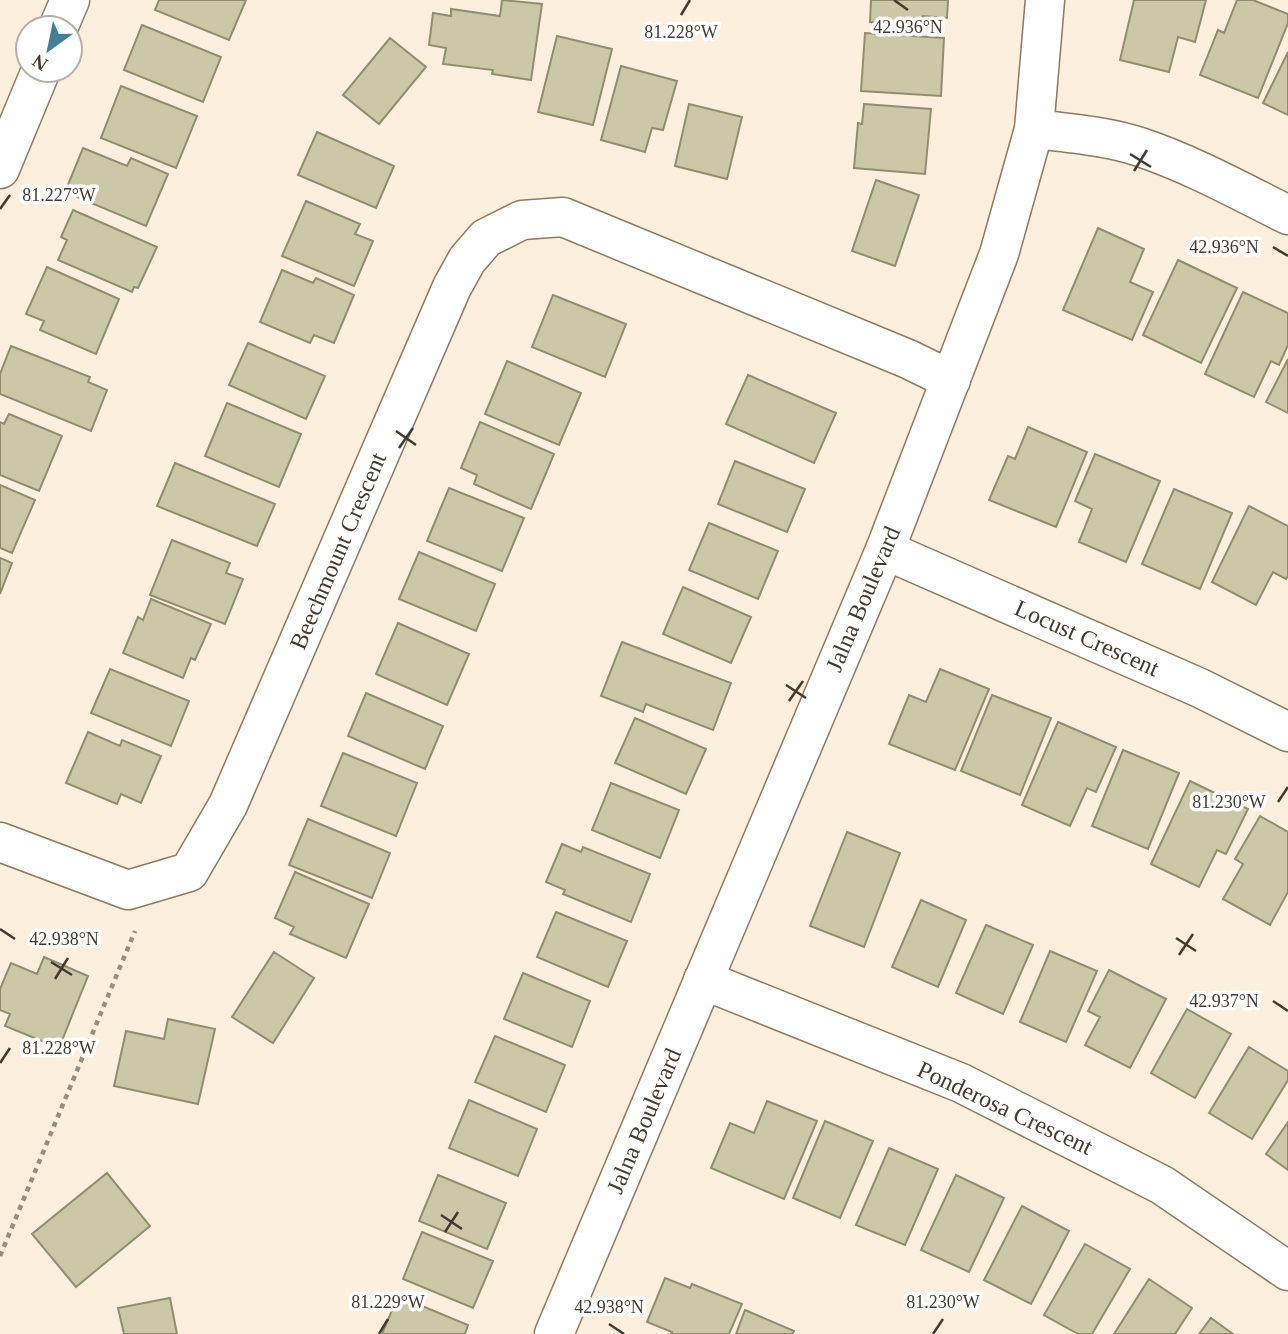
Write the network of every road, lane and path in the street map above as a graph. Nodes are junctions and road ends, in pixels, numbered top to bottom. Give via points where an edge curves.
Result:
1 (1045, 0) edge
2 (35, 84) edge
3 (1034, 129) junction
4 (0, 169) edge
5 (1288, 215) edge
6 (951, 380) junction
7 (885, 550) junction
8 (1288, 732) edge
9 (0, 842) edge
10 (135, 931) dead end
11 (703, 980) junction
12 (0, 1256) edge
13 (1288, 1271) edge
14 (554, 1334) edge

1 - 3 street, Jalna Boulevard
2 - 4 street
3 - 5 street via 1139,147
3 - 6 street, Jalna Boulevard via 999,254
6 - 7 street, Jalna Boulevard
6 - 9 street, Beechmount Crescent via 563,217 522,220 486,238 452,287 228,805 189,872 128,890
7 - 8 street, Locust Crescent via 1200,688
7 - 11 street, Jalna Boulevard
10 - 12 path
11 - 13 street, Ponderosa Crescent via 961,1083 1162,1185
11 - 14 street, Jalna Boulevard

